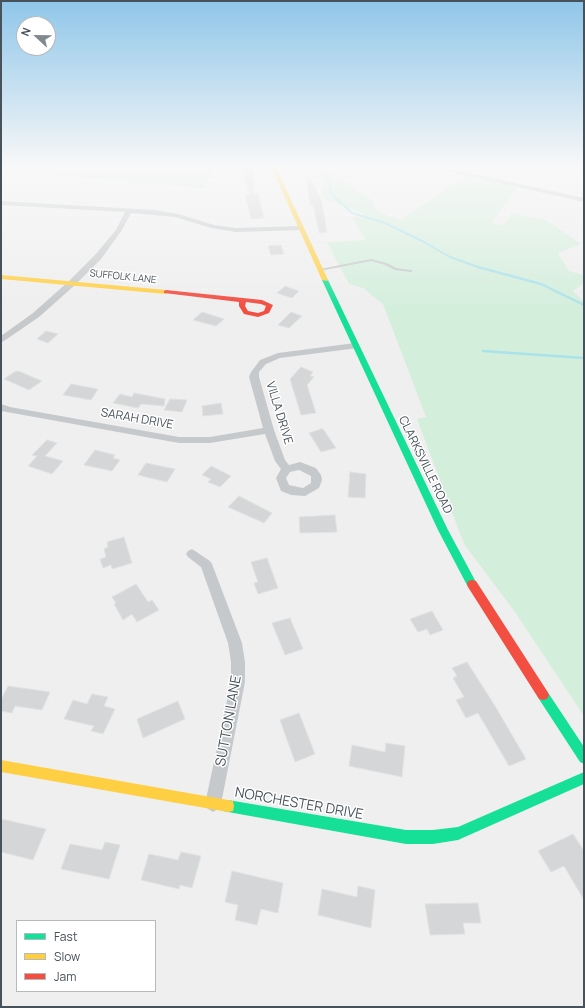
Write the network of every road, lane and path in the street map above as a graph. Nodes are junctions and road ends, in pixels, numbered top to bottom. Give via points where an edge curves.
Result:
1 (127, 214) edge
2 (168, 214) edge
3 (295, 214) edge
4 (301, 228) junction
5 (320, 270) junction
6 (411, 271) dead end
7 (1, 277) edge
8 (72, 283) junction
9 (243, 300) junction
10 (1, 340) edge
11 (355, 346) junction
12 (1, 407) edge
13 (269, 430) junction
14 (287, 469) dead end
15 (192, 554) dead end
16 (584, 758) edge
17 (1, 766) edge
18 (584, 778) edge
19 (213, 804) junction

1 - 8 street via 110,243
2 - 4 street via 224,229
3 - 4 street, CLARKSVILLE ROAD
4 - 5 street, CLARKSVILLE ROAD
5 - 6 lane via 371,260 396,269
5 - 11 street, CLARKSVILLE ROAD
7 - 8 street, SUFFOLK LANE
8 - 9 street, SUFFOLK LANE
8 - 10 street via 36,315
9 - 9 street, SUFFOLK LANE via 262,302 270,305 267,312 258,315 246,313 242,306
11 - 13 street, VILLA DRIVE via 278,356 258,366 254,377
11 - 16 street, CLARKSVILLE ROAD via 468,577
12 - 13 street, SARAH DRIVE via 179,440 210,440
13 - 14 street, VILLA DRIVE via 280,461
15 - 19 street, SUTTON LANE via 206,564 235,643 238,662 238,682
17 - 19 street, NORCHESTER DRIVE
18 - 19 street, NORCHESTER DRIVE via 458,833 433,837 406,837

